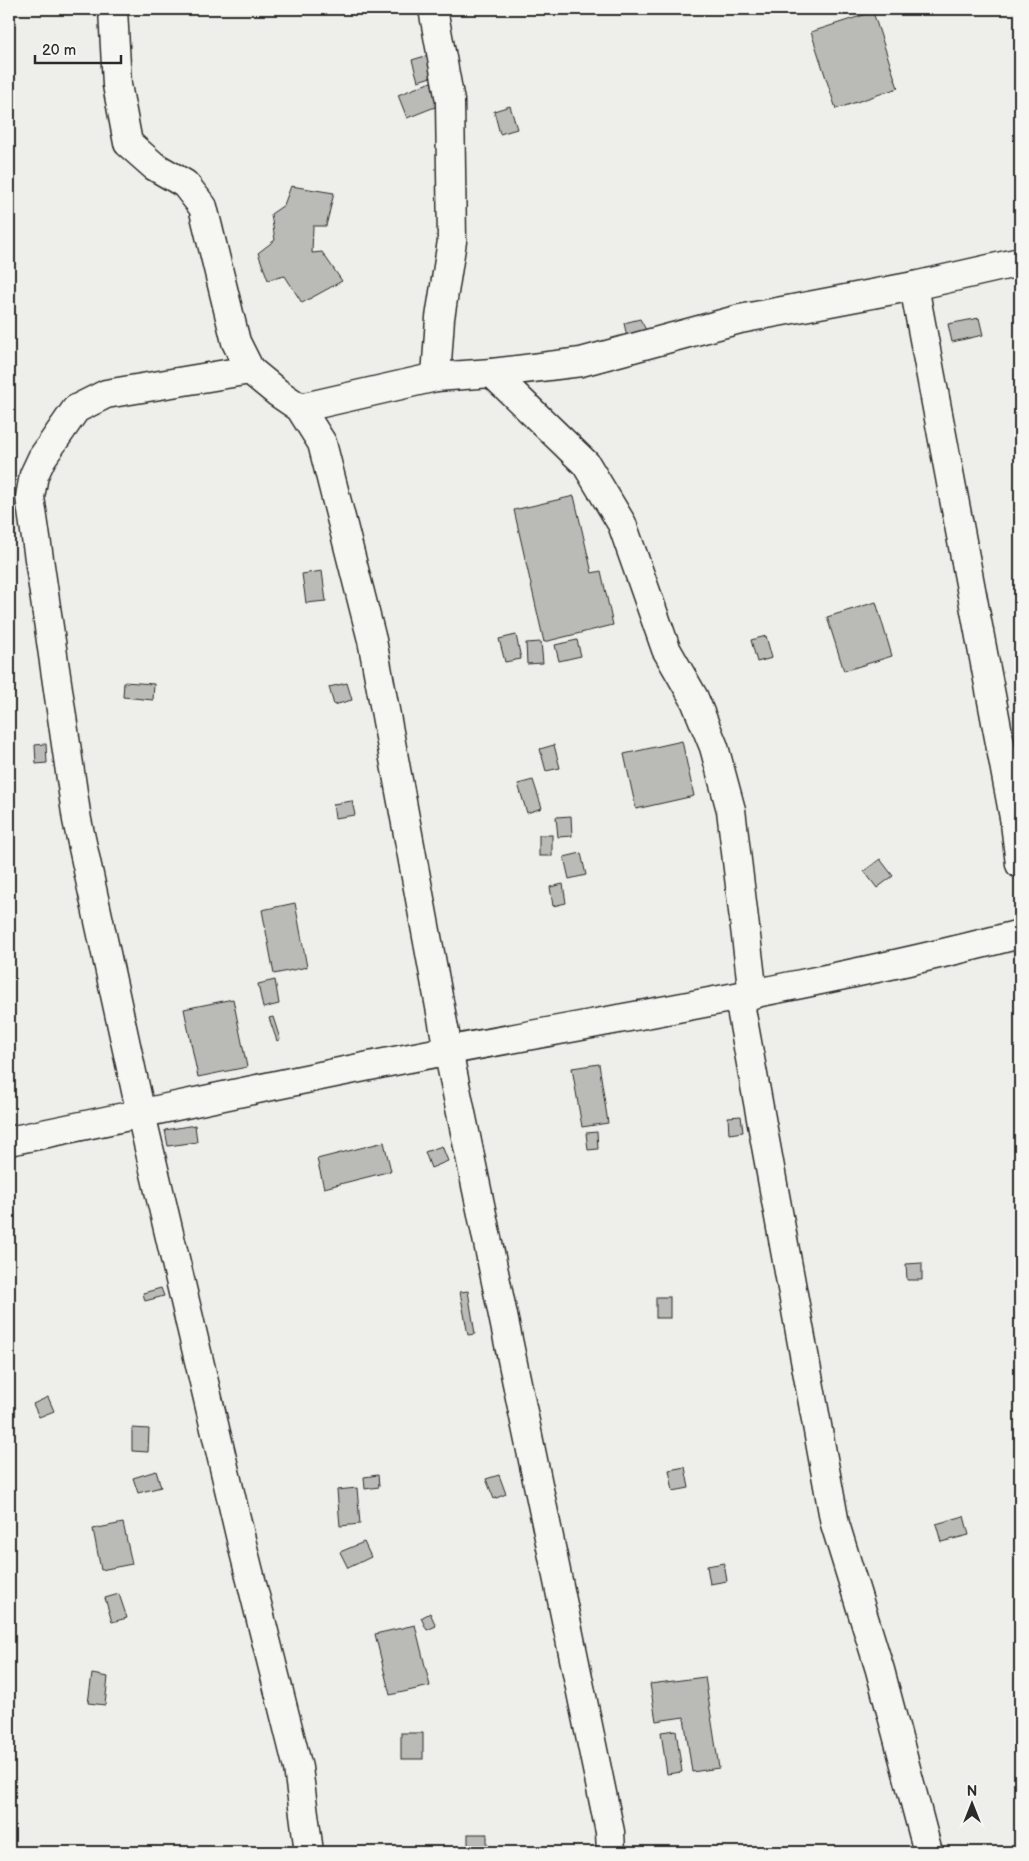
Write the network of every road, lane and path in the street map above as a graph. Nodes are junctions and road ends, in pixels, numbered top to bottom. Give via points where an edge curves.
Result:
1 (114, 9) edge
2 (433, 9) edge
3 (1020, 262) edge
4 (914, 286) junction
5 (250, 370) junction
6 (492, 373) junction
7 (436, 377) junction
8 (300, 408) junction
9 (1018, 822) edge
10 (1020, 864) edge
11 (1020, 934) edge
12 (746, 996) junction
13 (448, 1050) junction
14 (141, 1114) junction
15 (9, 1141) edge
16 (310, 1852) edge
17 (611, 1852) edge
18 (928, 1852) edge

1 - 5 street via 117,85 128,143 154,166 185,184 204,207 236,342
2 - 7 street via 450,101 452,241 440,318
3 - 4 street
4 - 6 street via 740,318 581,362
4 - 9 street
5 - 8 street
5 - 14 street via 106,394 76,409 42,458 34,475 30,497 77,820
6 - 7 street
6 - 12 street via 586,464 622,524 666,649 694,698 714,747 731,810
7 - 8 street
8 - 13 street via 322,443 372,640
9 - 10 street
11 - 12 street
12 - 13 street
12 - 18 street via 835,1524 880,1670
13 - 14 street
13 - 17 street via 610,1832
14 - 15 street
14 - 16 street via 298,1768

